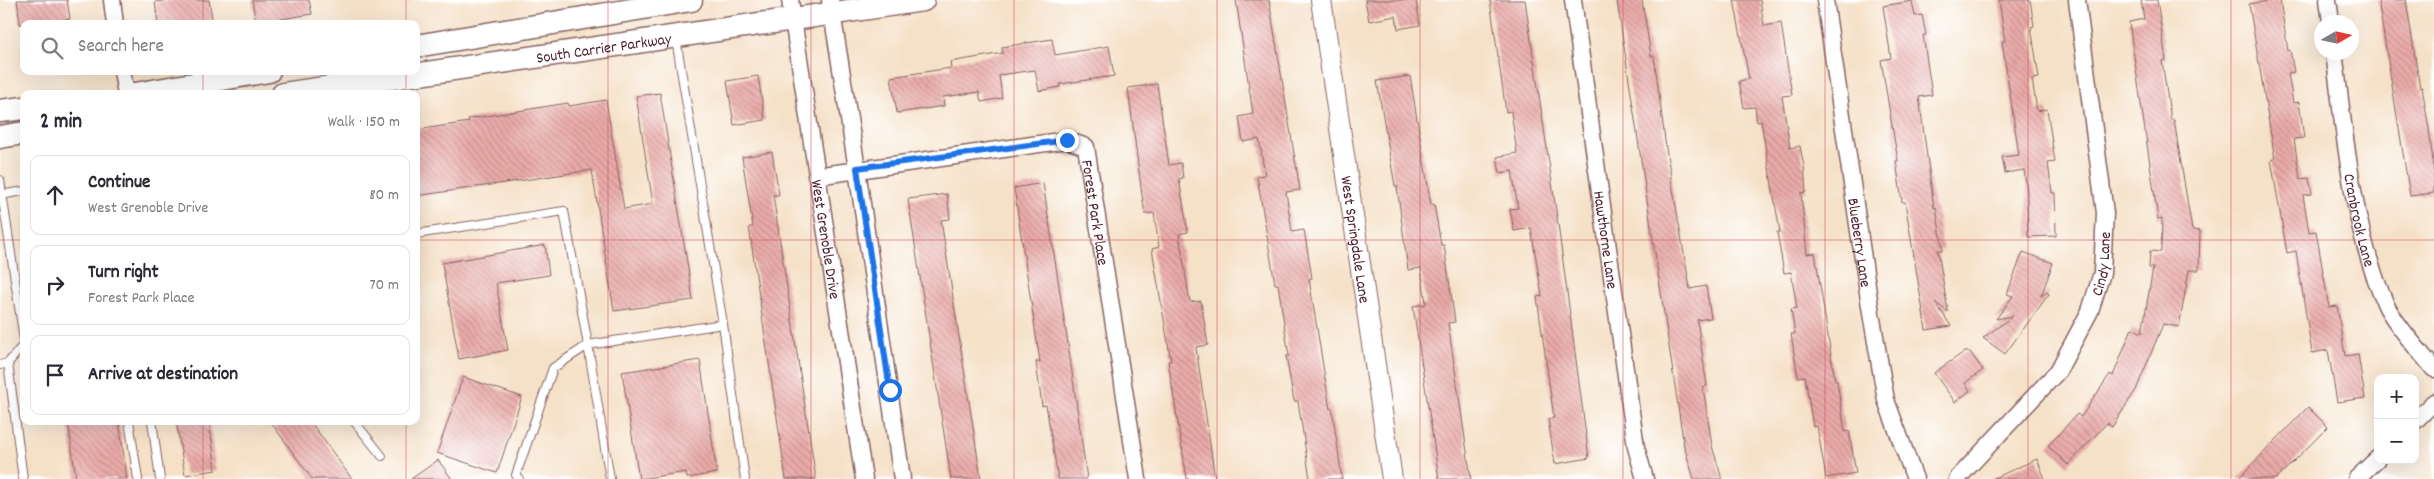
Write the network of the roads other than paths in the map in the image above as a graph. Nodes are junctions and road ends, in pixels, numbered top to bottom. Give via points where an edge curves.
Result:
1 (112, 0) edge
2 (692, 0) edge
3 (923, 0) edge
4 (1320, 0) edge
5 (1574, 0) edge
6 (1825, 0) edge
7 (2077, 0) edge
8 (2328, 0) edge
9 (831, 6) edge
10 (791, 9) edge
11 (2330, 15) edge
12 (114, 20) edge
13 (675, 37) junction
14 (420, 45) edge
15 (2335, 60) edge
16 (420, 74) edge
17 (123, 75) edge
18 (246, 75) edge
19 (414, 75) edge
20 (125, 90) edge
21 (158, 90) edge
22 (311, 90) edge
23 (20, 108) edge
24 (0, 111) edge
25 (20, 134) edge
26 (0, 137) edge
27 (857, 168) junction
28 (816, 176) junction
29 (0, 180) edge
30 (20, 192) edge
31 (1, 194) edge
32 (420, 233) edge
33 (20, 315) edge
34 (723, 324) junction
35 (588, 345) junction
36 (20, 348) edge
37 (4, 364) edge
38 (2434, 370) edge
39 (2434, 402) edge
40 (2417, 419) edge
41 (130, 425) edge
42 (153, 425) edge
43 (357, 425) edge
44 (382, 456) dead end
45 (2374, 462) edge
46 (23, 479) edge
47 (138, 479) edge
48 (160, 479) edge
49 (519, 479) edge
50 (610, 479) edge
51 (745, 479) edge
52 (864, 479) edge
53 (902, 479) edge
54 (1138, 479) edge
55 (1392, 479) edge
56 (1645, 479) edge
57 (1915, 479) edge
58 (1957, 479) edge
59 (2356, 479) edge

1 - 12 street
2 - 14 main road, South Carrier Parkway
3 - 9 main road, South Carrier Parkway
4 - 55 street, West Springdale Lane
5 - 56 street, Hawthorne Lane via 1636,447
6 - 57 street, Blueberry Lane via 1886,400
7 - 58 street, Cindy Lane via 2105,213 2102,273 2090,311 2058,371
8 - 11 street
9 - 10 main road, South Carrier Parkway
9 - 27 street
10 - 13 main road, South Carrier Parkway
10 - 28 street, West Grenoble Drive
13 - 16 main road, South Carrier Parkway
13 - 34 lane
15 - 38 street, Cranbrook Lane via 2346,147 2364,242 2387,307
17 - 20 street
18 - 21 main road
19 - 22 main road, South Carrier Parkway
23 - 24 main road
25 - 26 main road
27 - 28 street
27 - 53 street
27 - 54 street, Forest Park Place via 1067,140 1086,147
28 - 52 street, West Grenoble Drive
29 - 31 lane
30 - 31 lane
31 - 33 lane
32 - 35 lane via 564,211
34 - 35 lane
34 - 51 lane
35 - 49 lane via 553,368 516,475
35 - 50 lane
36 - 37 lane
37 - 46 lane
39 - 40 street
41 - 47 lane
42 - 48 lane
43 - 44 lane
45 - 59 street

